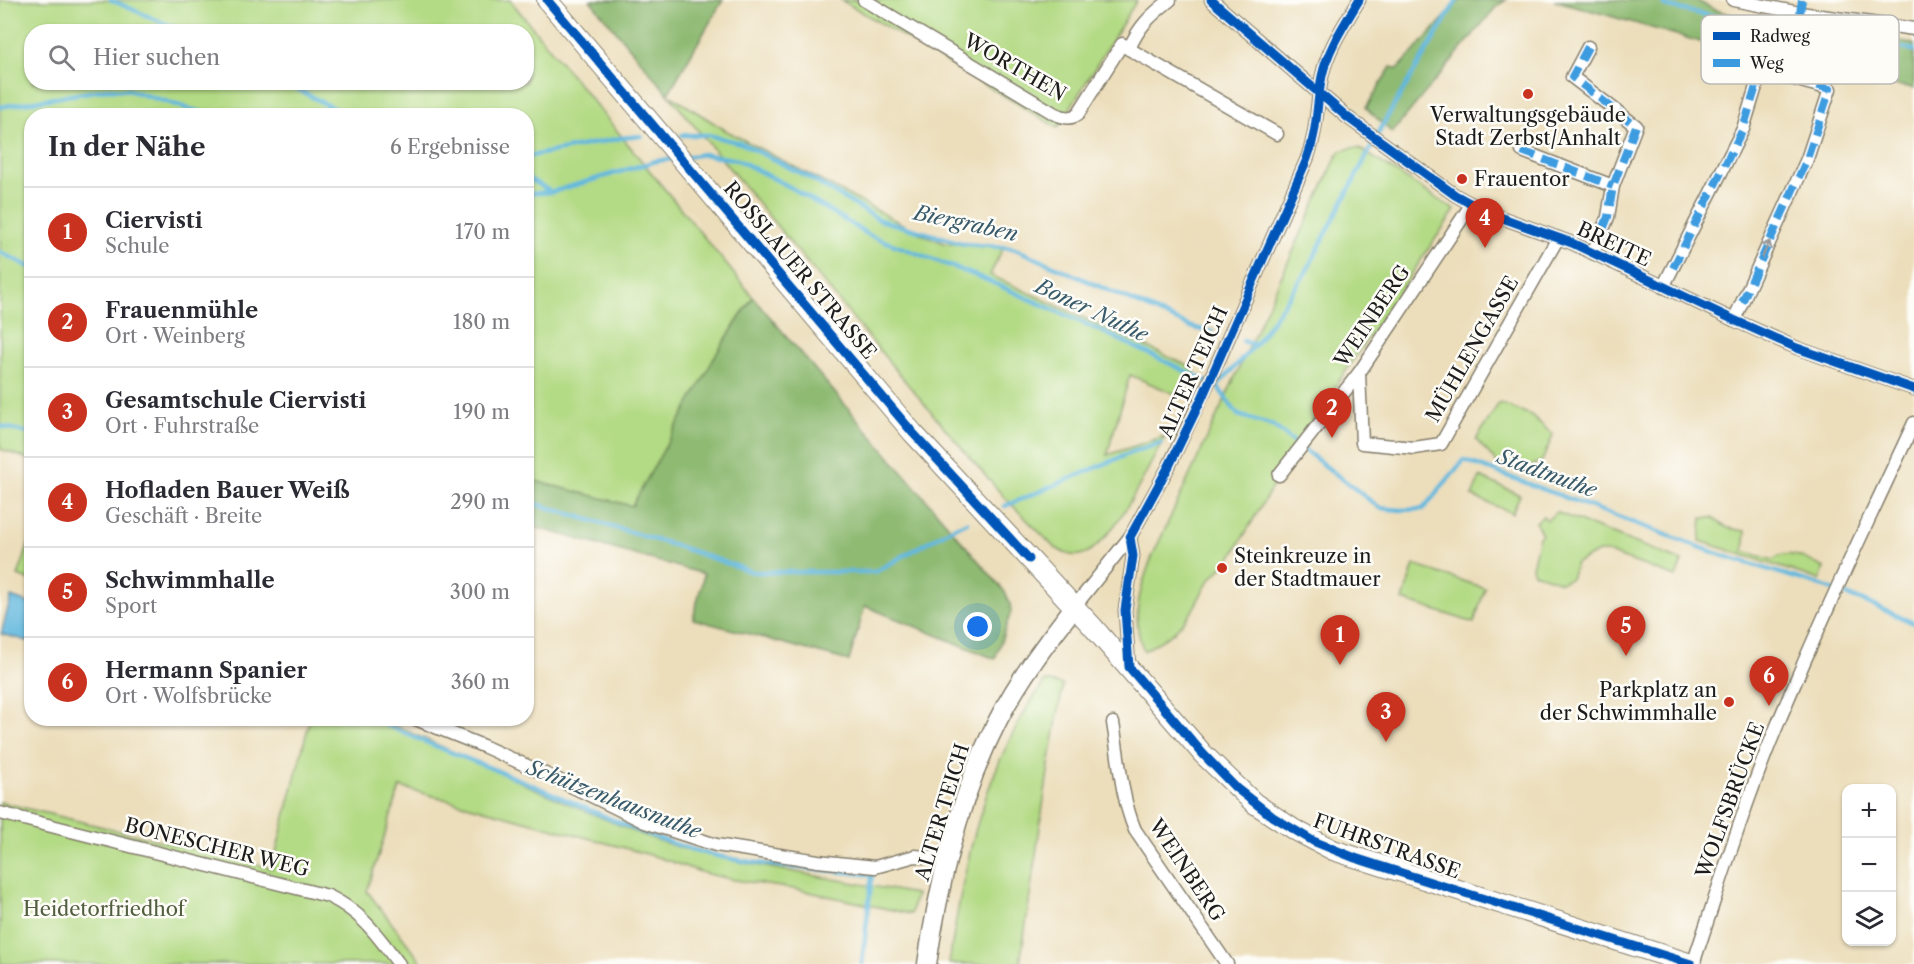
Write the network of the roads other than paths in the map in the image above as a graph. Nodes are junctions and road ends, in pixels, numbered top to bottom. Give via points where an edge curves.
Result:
1 (548, 0) edge
2 (864, 0) edge
3 (1170, 0) edge
4 (1211, 0) edge
5 (1359, 0) edge
6 (1733, 0) edge
7 (1814, 15) edge
8 (1899, 27) edge
9 (1914, 29) edge
10 (1125, 47) junction
11 (1588, 47) dead end
12 (1757, 84) edge
13 (1812, 84) edge
14 (1319, 93) junction
15 (1277, 134) dead end
16 (1522, 151) dead end
17 (1613, 186) junction
18 (1471, 205) junction
19 (1558, 238) junction
20 (1593, 253) junction
21 (1663, 287) junction
22 (1734, 320) junction
23 (1359, 373) junction
24 (1914, 389) edge
25 (1914, 423) edge
26 (1279, 475) dead end
27 (1130, 537) junction
28 (1074, 606) junction
29 (1130, 668) junction
30 (1113, 723) dead end
31 (432, 726) edge
32 (0, 813) edge
33 (948, 859) junction
34 (399, 964) edge
35 (927, 964) edge
36 (1227, 964) edge
37 (1692, 964) edge

1 - 28 main road, ROSSLAUER STRASSE via 913,433
2 - 10 street, WORTHEN via 1065,118 1078,114
3 - 10 street, WORTHEN via 1148,18
4 - 14 street, BREITE
5 - 14 street, ALTER TEICH via 1330,51
6 - 7 street
8 - 9 street
10 - 15 street
11 - 17 street via 1572,77 1636,126
12 -> 21 street via 1743,129
22 -> 13 street via 1807,159 1830,89
14 - 18 street, BREITE via 1365,131
14 - 27 street, ALTER TEICH via 1310,151 1202,398
16 - 17 street
17 - 20 street via 1608,217
18 - 19 street, BREITE
18 - 23 street, WEINBERG
19 - 20 street, BREITE
19 - 23 street, MÜHLENGASSE via 1441,444 1414,448 1362,443
20 - 21 street, BREITE
21 - 22 street, BREITE
22 - 24 street, BREITE via 1797,348
23 - 26 street, WEINBERG
25 - 37 street, WOLFSBRÜCKE via 1778,723
27 - 28 street, ALTER TEICH
27 - 29 street via 1133,556 1125,610
28 - 29 main road, FUHRSTRASSE
28 - 33 main road, ALTER TEICH via 1033,661 998,719 973,777
29 - 37 main road, FUHRSTRASSE via 1236,788 1313,841 1355,858
30 - 36 street, WEINBERG via 1122,782 1136,830
31 - 33 street via 645,822 716,845 875,867 915,856
32 - 34 street, BONESCHER WEG via 328,896 357,913
33 - 35 main road, ALTER TEICH

